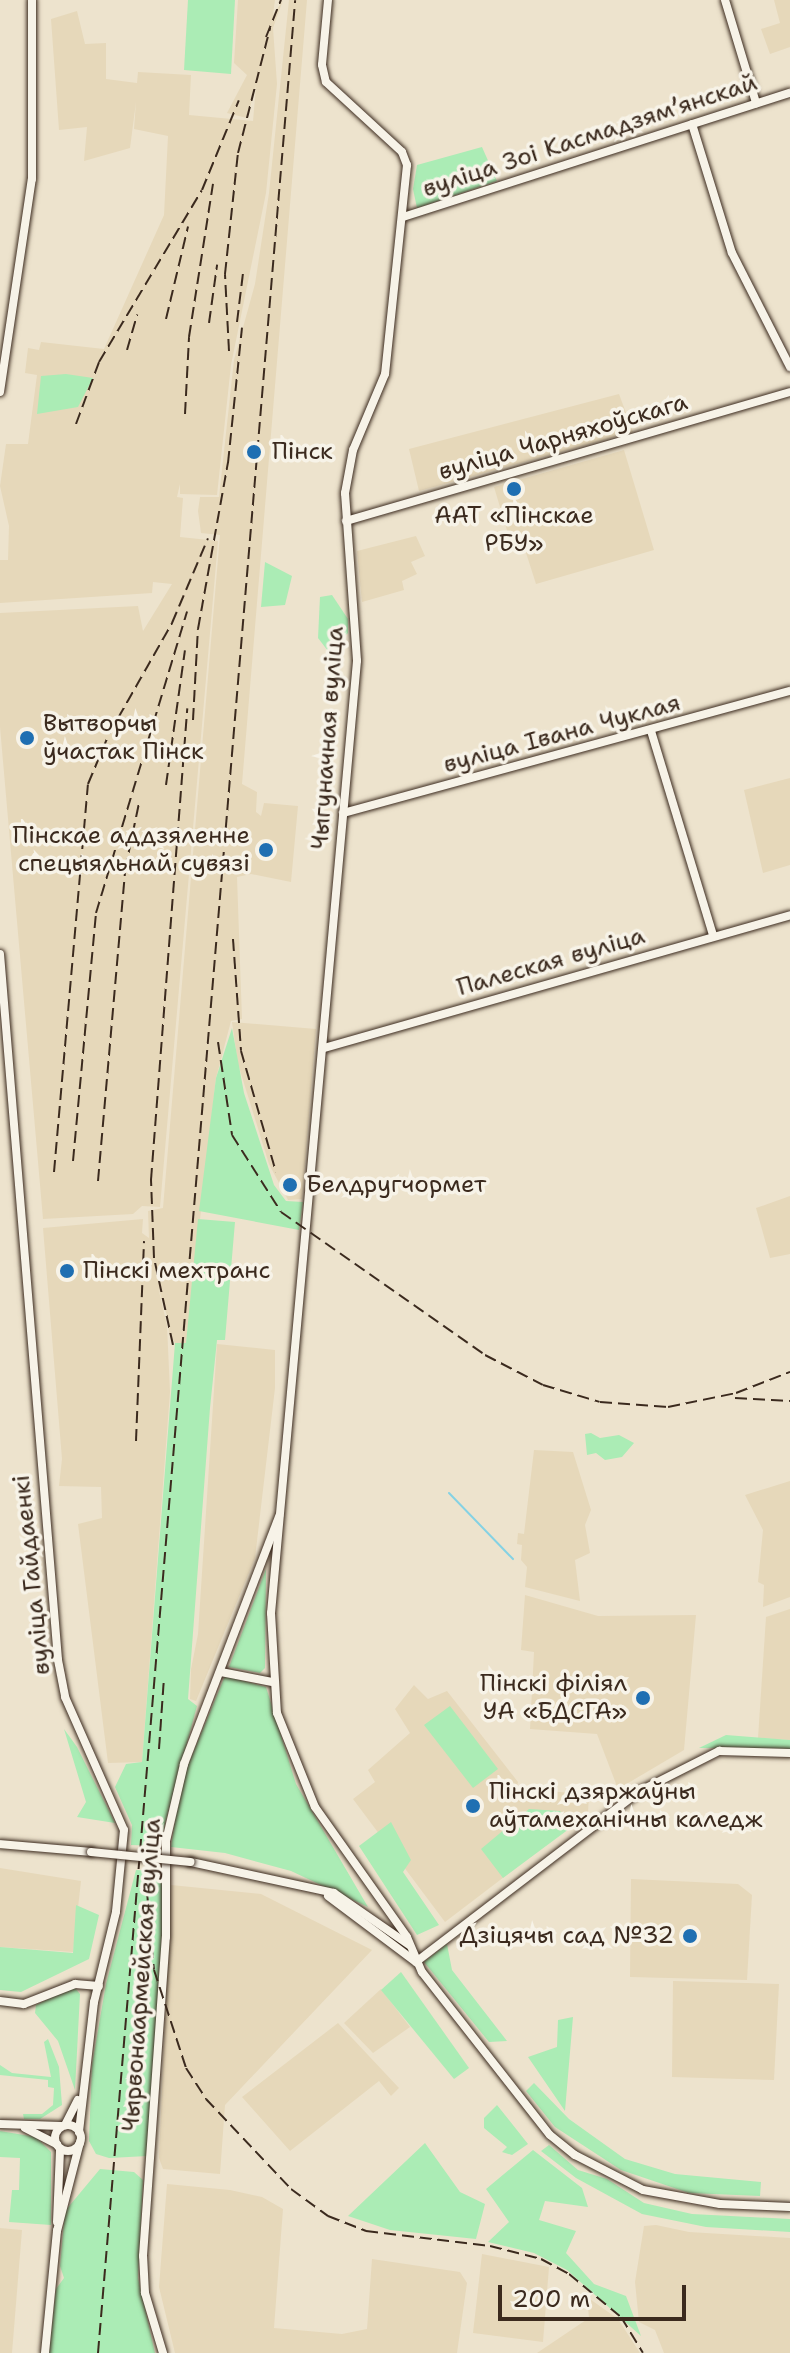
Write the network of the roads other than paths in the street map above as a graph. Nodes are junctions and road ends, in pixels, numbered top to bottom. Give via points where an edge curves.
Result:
1 (32, 0) edge
2 (328, 0) edge
3 (725, 0) edge
4 (790, 93) edge
5 (756, 103) junction
6 (692, 124) junction
7 (403, 217) junction
8 (790, 367) edge
9 (0, 392) edge
10 (790, 392) edge
11 (346, 521) junction
12 (790, 691) edge
13 (651, 731) junction
14 (343, 813) junction
15 (790, 915) edge
16 (713, 935) junction
17 (0, 954) edge
18 (324, 1048) junction
19 (307, 1234) joint
20 (281, 1512) junction
21 (260, 1565) junction
22 (275, 1567) junction
23 (221, 1672) junction
24 (272, 1682) junction
25 (790, 1753) edge
26 (0, 1844) edge
27 (328, 1896) junction
28 (380, 1903) junction
29 (372, 1918) junction
30 (413, 1948) junction
31 (416, 1962) junction
32 (99, 1986) junction
33 (0, 2001) edge
34 (80, 2096) junction
35 (0, 2124) edge
36 (20, 2126) junction
37 (64, 2126) junction
38 (79, 2132) junction
39 (80, 2142) junction
40 (59, 2146) junction
41 (790, 2207) edge
42 (57, 2231) junction
43 (45, 2353) edge
44 (163, 2353) edge

1 - 9 street via 32,179
2 - 7 street, Чыгуначная вуліца via 324,76 405,156
3 - 5 street
4 - 5 street, вуліца Зоі Касмадзямʼянскай
5 - 6 street, вуліца Зоі Касмадзямʼянскай
6 - 7 street, вуліца Зоі Касмадзямʼянскай
6 - 8 street via 732,253
7 - 11 street, Чыгуначная вуліца via 385,374 347,471
10 - 11 street, вуліца Чарняхоўскага
11 - 14 street, Чыгуначная вуліца via 357,641
12 - 13 street, вуліца Івана Чуклая
13 - 14 street, вуліца Івана Чуклая
13 - 16 street
14 - 18 street, Чыгуначная вуліца
15 - 16 street, Палеская вуліца
16 - 18 street, Палеская вуліца
17 - 32 street, вуліца Гайдаенкі via 58,1660 65,1697 124,1830 116,1912
18 - 19 street, Чыгуначная вуліца
19 - 20 street, Чырвонаармейская вуліца
20 - 21 street, Чырвонаармейская вуліца
20 - 22 street, Чырвонаармейская вуліца
21 - 22 street
21 - 23 street, Чырвонаармейская вуліца
22 - 24 street, Чырвонаармейская вуліца
23 - 24 street
23 - 44 street, Чырвонаармейская вуліца via 184,1764 166,1841 166,1937 143,2256 145,2293
24 - 28 street, Чырвонаармейская вуліца via 298,1774
25 - 31 street via 719,1751 640,1791
26 - 27 street, bridge via 191,1862 253,1872
27 - 29 street via 334,1893
27 - 31 street
28 - 29 street via 384,1913
28 - 30 street, Чырвонаармейская вуліца
29 - 30 street
30 - 31 street
31 - 41 street via 518,2097 575,2155 643,2190 720,2204
32 - 33 street via 75,1984 24,2004
32 - 34 street, вуліца Гайдаенкі
34 - 37 street, вуліца Гайдаенкі
34 - 38 street, вуліца Гайдаенкі
35 - 36 street
36 - 37 street
36 - 40 street
37 - 38 street
37 - 40 street via 56,2134
38 - 39 street
39 - 40 street via 73,2150
39 - 42 street
40 - 42 street
42 - 43 street

